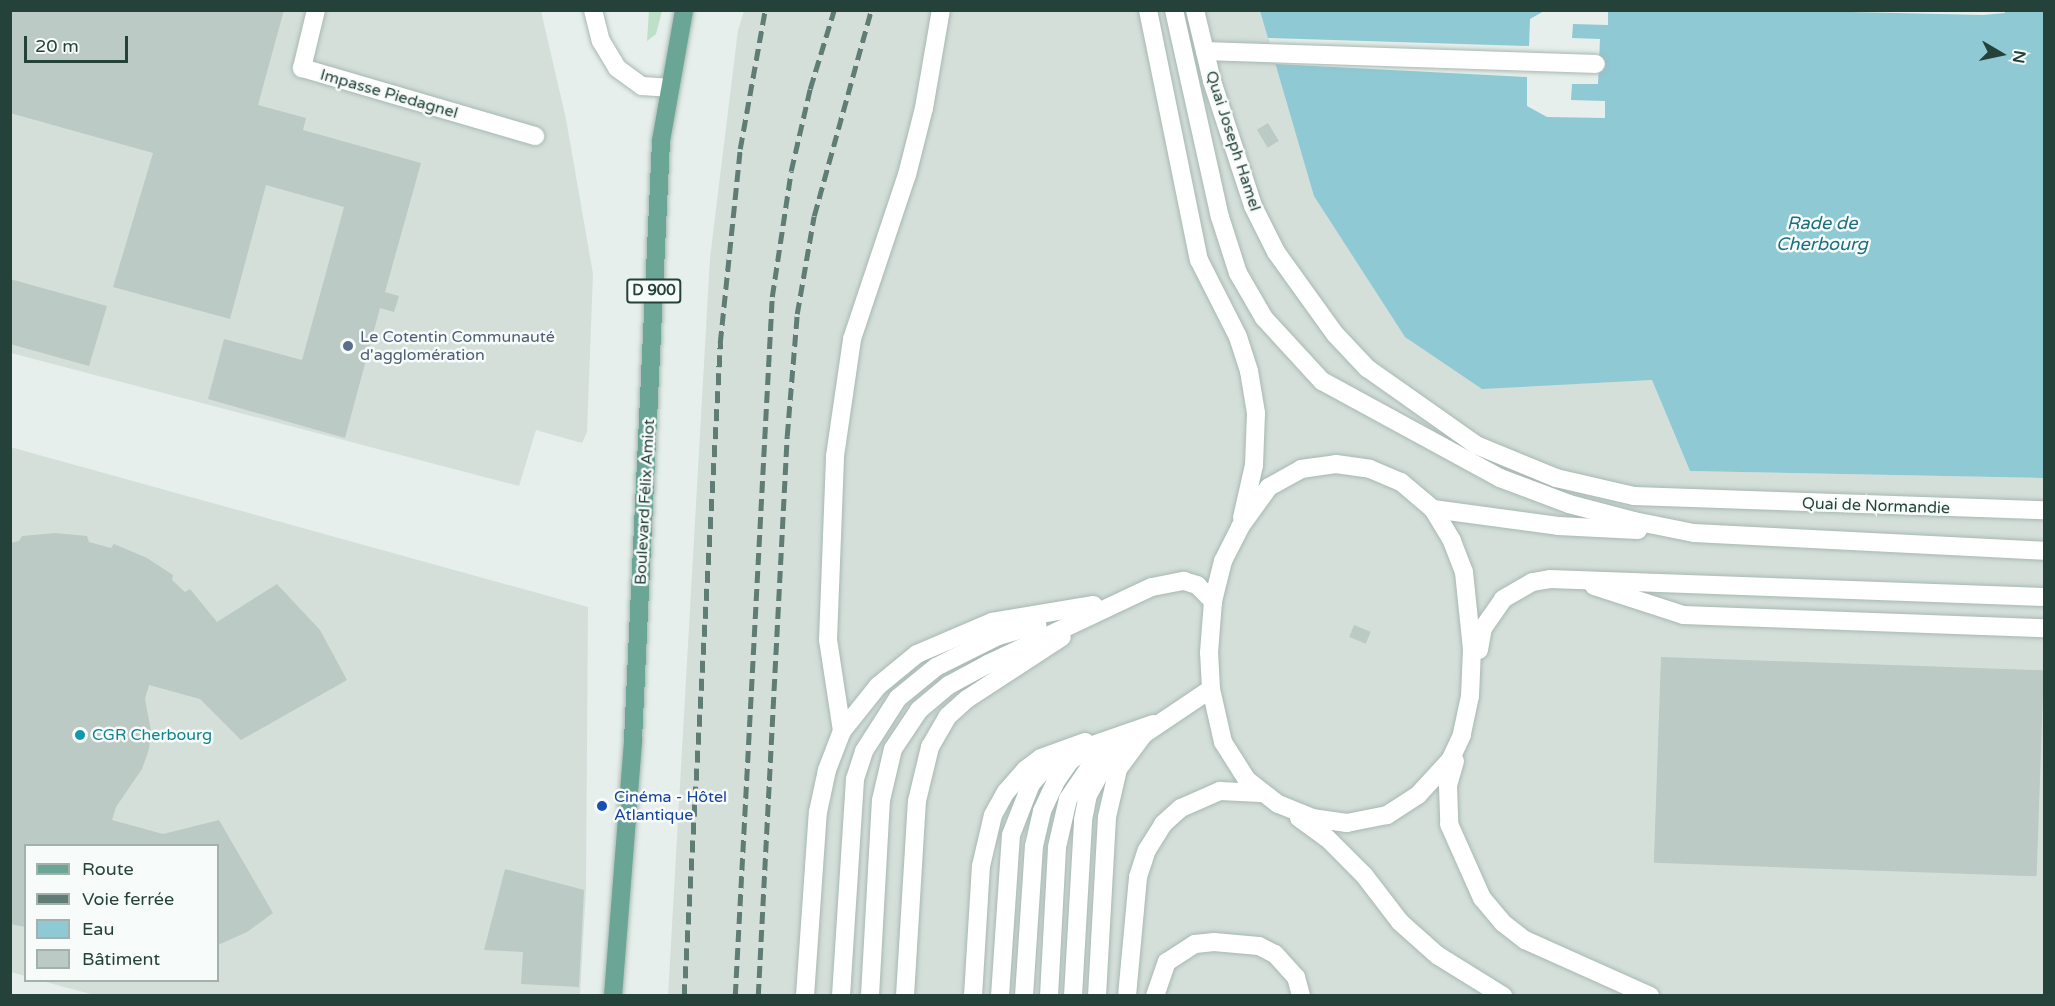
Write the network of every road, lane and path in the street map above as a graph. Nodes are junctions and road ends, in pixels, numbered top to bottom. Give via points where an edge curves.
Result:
1 (316, 10) edge
2 (593, 10) edge
3 (684, 10) edge
4 (941, 10) edge
5 (1148, 10) edge
6 (1174, 10) edge
7 (1195, 10) edge
8 (1205, 51) junction
9 (1596, 64) dead end
10 (668, 88) junction
11 (535, 136) dead end
12 (1707, 501) joint
13 (1433, 509) junction
14 (2044, 510) edge
15 (1240, 527) junction
16 (1694, 533) junction
17 (2044, 551) edge
18 (1573, 579) junction
19 (2044, 597) edge
20 (1213, 600) junction
21 (1116, 602) junction
22 (2044, 628) edge
23 (1211, 689) junction
24 (1470, 696) junction
25 (1164, 722) junction
26 (842, 731) junction
27 (1144, 734) junction
28 (1462, 735) junction
29 (1120, 741) junction
30 (1068, 748) junction
31 (1271, 799) junction
32 (614, 996) edge
33 (805, 996) edge
34 (841, 996) edge
35 (870, 996) edge
36 (905, 996) edge
37 (973, 996) edge
38 (1000, 996) edge
39 (1024, 996) edge
40 (1049, 996) edge
41 (1072, 996) edge
42 (1097, 996) edge
43 (1127, 996) edge
44 (1155, 996) edge
45 (1301, 996) edge
46 (1503, 996) edge
47 (1650, 996) edge

1 - 11 street, Impasse Piedagnel via 302,68
2 - 10 street via 601,41 617,68 642,86
3 - 10 main road, Boulevard Félix Amiot / D 900
4 - 26 street via 924,108 906,175 852,339 835,456 828,640
5 - 15 street via 1199,260 1238,337 1249,371 1256,413 1254,465
6 - 16 street via 1220,217 1238,273 1264,318 1297,356 1322,381 1500,478 1569,504
7 - 8 street, Quai Joseph Hamel
8 - 9 street
8 - 12 street, Quai Joseph Hamel via 1252,206 1276,252 1335,334 1367,368 1476,445 1557,477 1634,496
10 - 32 main road, Boulevard Félix Amiot / D 900 via 659,177 633,740
12 - 14 street, Quai de Normandie
13 - 15 street via 1401,482 1370,468 1336,464 1301,469 1269,487
13 - 16 street via 1558,526
13 - 24 street via 1464,572 1472,649
15 - 20 street via 1223,561
16 - 17 street
18 - 19 street
18 - 22 street via 1683,615
18 - 24 street via 1533,582 1503,599 1483,628
20 - 21 street via 1197,585 1184,581 1152,587
20 - 23 street
21 - 26 street via 992,622 917,654 878,686
21 - 34 street via 988,641 936,668 898,698 882,720 864,751 855,778
21 - 35 street via 949,685 919,710 893,749 881,800
21 - 36 street via 967,699 938,728 917,801
23 - 25 street
23 - 31 street via 1223,742 1247,780
24 - 28 street
25 - 27 street
25 - 29 street
26 - 33 street via 827,770 818,812
27 - 29 street
27 - 42 street via 1118,769 1111,789
28 - 31 street via 1436,779 1387,814 1347,823 1313,818
28 - 47 street via 1446,804 1449,824 1482,898 1503,923 1525,940
29 - 30 street
29 - 39 street via 1090,746 1071,761 1042,811 1034,846
29 - 40 street via 1080,778 1062,821
29 - 41 street via 1088,795 1081,841
30 - 37 street via 1041,758 1025,770 993,815 981,866
30 - 38 street via 1030,784 1011,834
31 - 43 street via 1220,791 1181,808 1163,824 1147,850 1138,877
31 - 46 street via 1327,838 1364,876 1400,922 1437,955
44 - 45 street via 1167,962 1195,944 1214,942 1259,946 1275,954 1296,977

